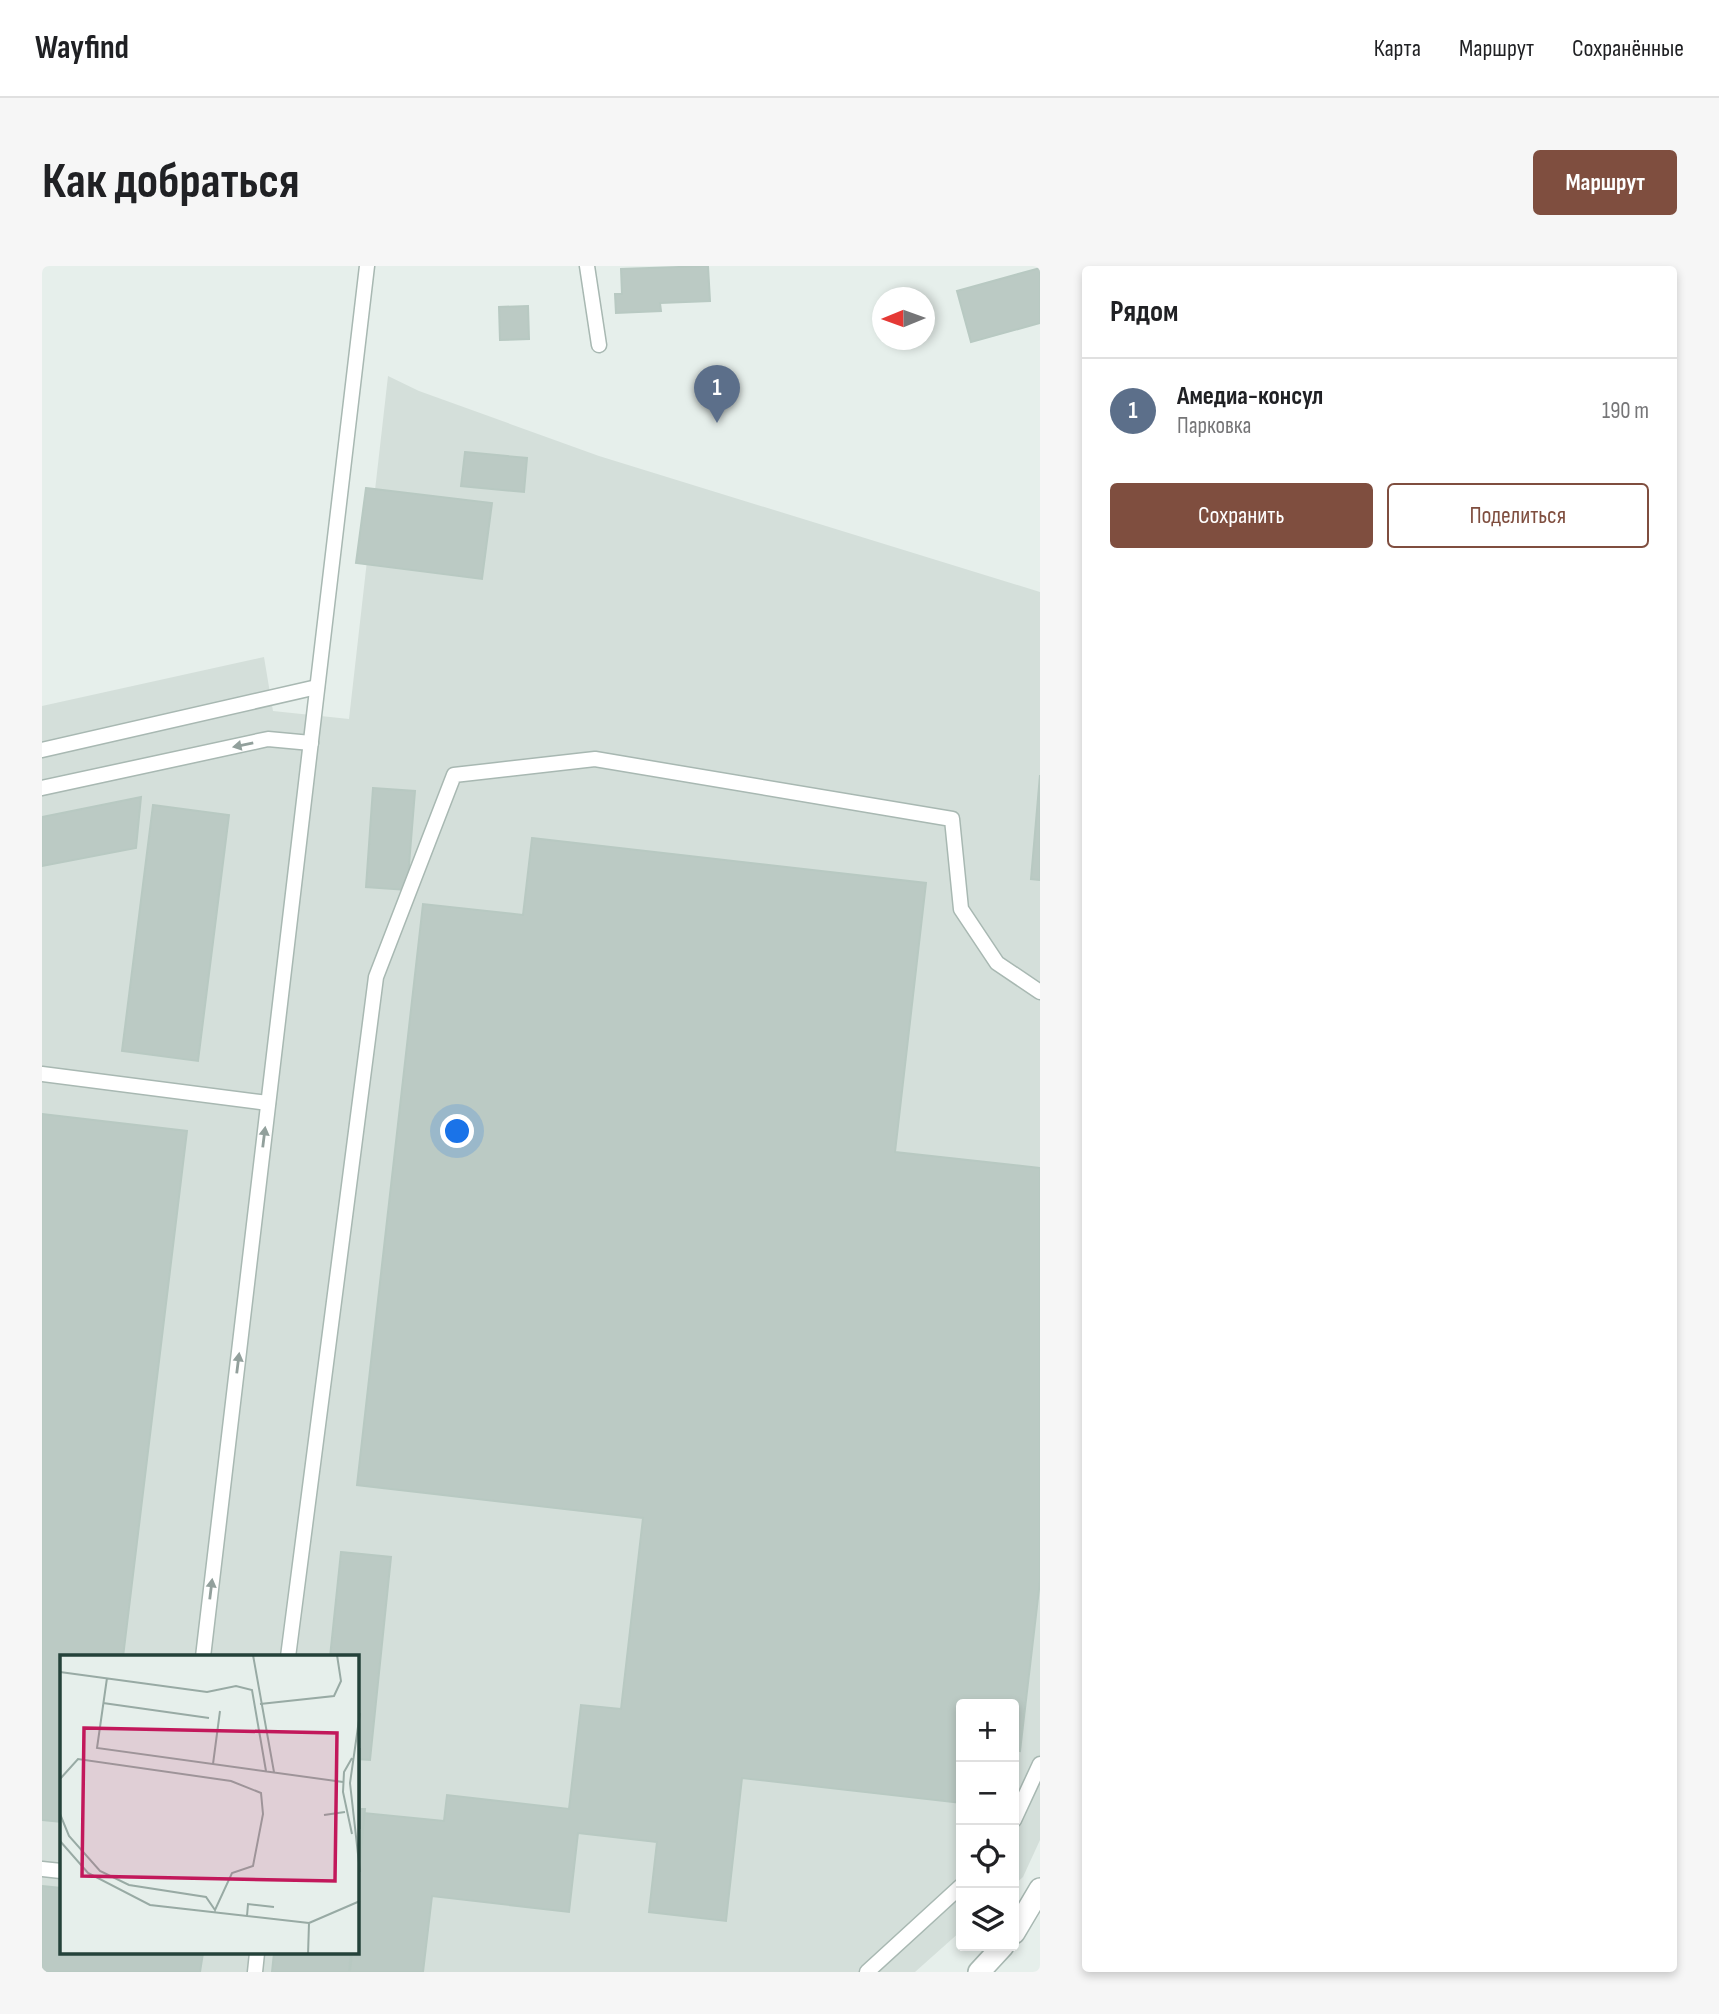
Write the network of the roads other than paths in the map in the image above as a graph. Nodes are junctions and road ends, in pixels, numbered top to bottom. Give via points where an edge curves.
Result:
1 (368, 266) edge
2 (587, 266) edge
3 (599, 345) dead end
4 (317, 687) junction
5 (311, 743) junction
6 (42, 750) edge
7 (42, 788) edge
8 (1040, 992) edge
9 (42, 1074) edge
10 (268, 1103) junction
11 (203, 1655) edge
12 (288, 1655) edge
13 (1040, 1764) edge
14 (1019, 1809) edge
15 (42, 1869) edge
16 (60, 1871) edge
17 (959, 1888) edge
18 (1040, 1889) edge
19 (1019, 1925) edge
20 (998, 1951) edge
21 (257, 1954) edge
22 (255, 1972) edge
23 (867, 1972) edge
24 (979, 1972) edge

1 - 4 lane
2 - 3 lane
4 - 5 lane
4 - 6 lane
5 -> 7 lane via 268,739
5 - 10 lane
8 - 12 lane via 997,962 961,909 952,819 595,759 454,775 376,977
9 - 10 lane
11 -> 10 lane
13 - 14 lane
15 - 16 lane
17 - 23 lane
18 - 19 street
20 - 24 street
21 - 22 lane

